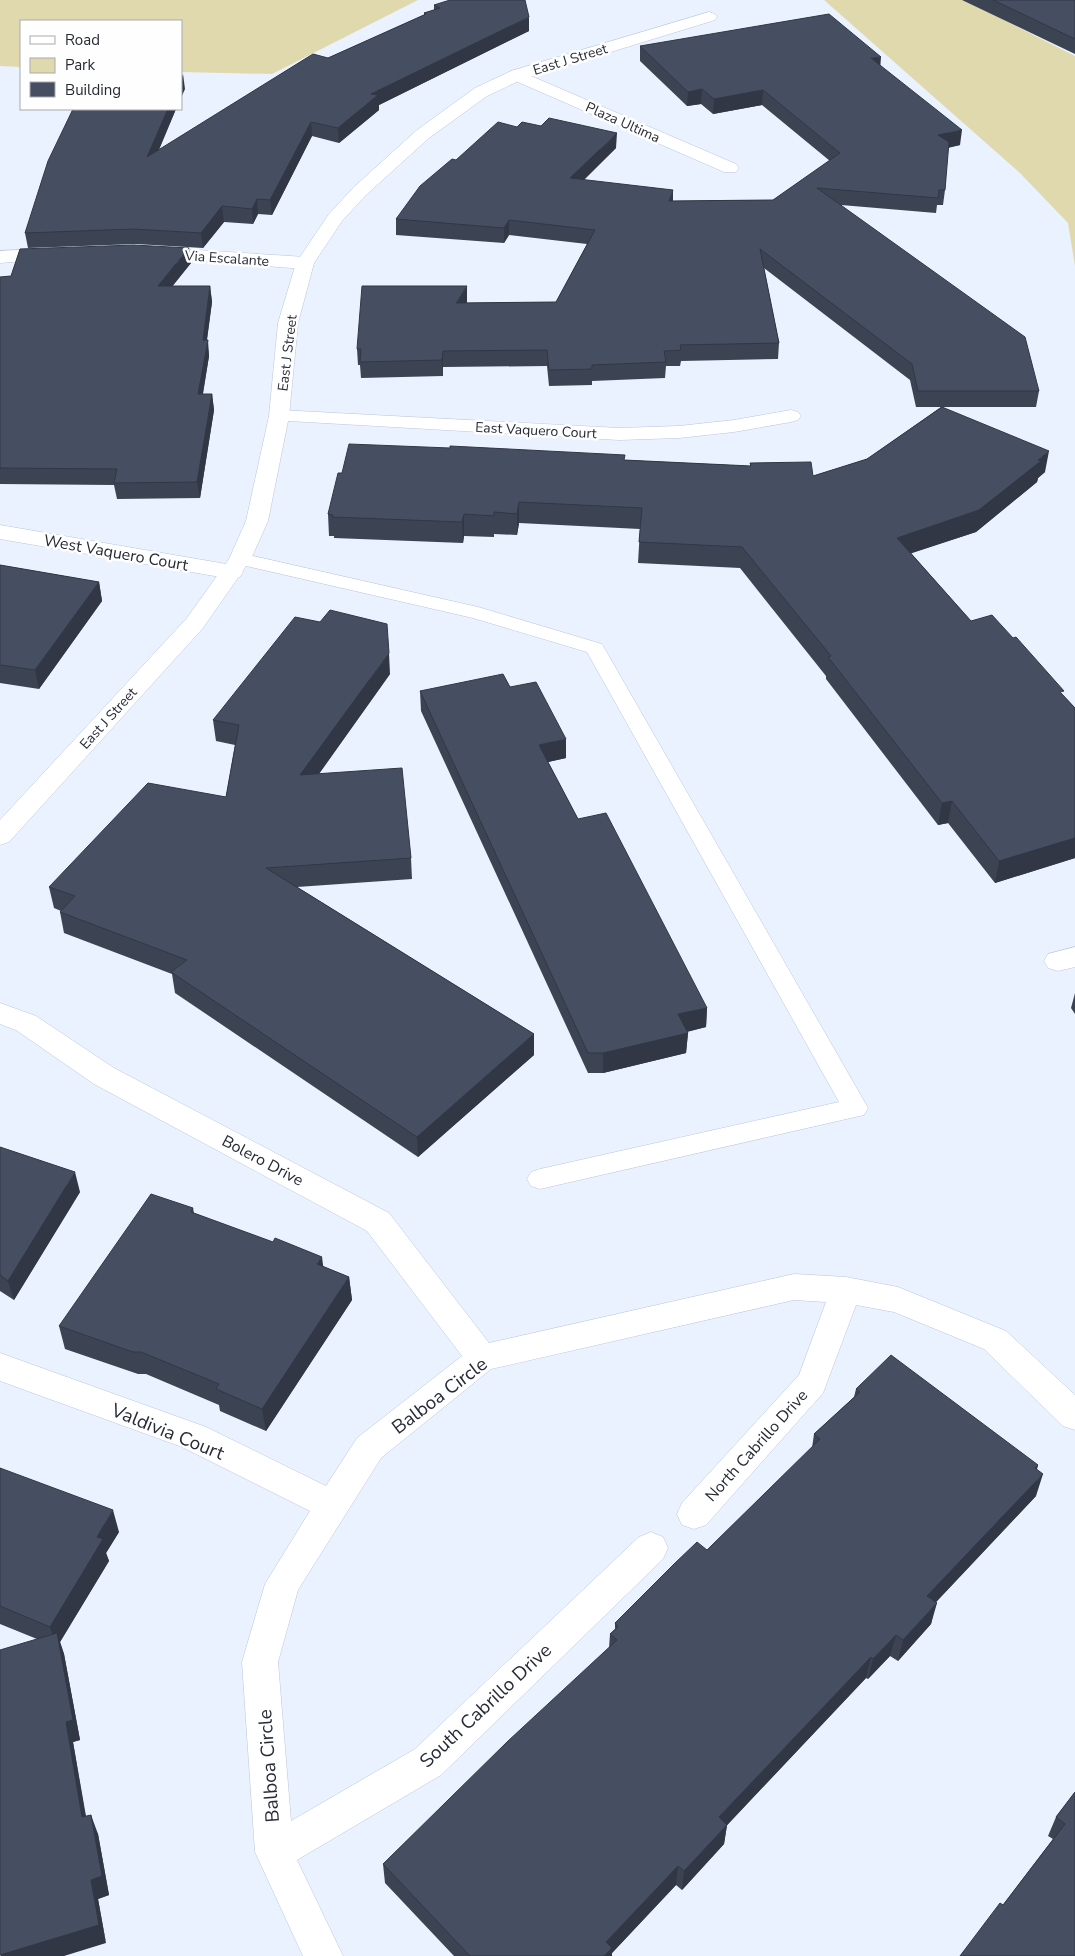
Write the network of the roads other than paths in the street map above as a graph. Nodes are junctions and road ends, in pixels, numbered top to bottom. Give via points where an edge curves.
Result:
1 (709, 17) dead end
2 (517, 75) junction
3 (730, 168) dead end
4 (136, 252) edge
5 (70, 253) edge
6 (0, 257) edge
7 (305, 263) junction
8 (279, 416) junction
9 (792, 416) dead end
10 (0, 532) edge
11 (236, 565) junction
12 (0, 836) edge
13 (0, 1013) edge
14 (540, 1180) dead end
15 (846, 1290) junction
16 (482, 1358) junction
17 (0, 1367) edge
18 (1075, 1416) edge
19 (330, 1505) junction
20 (694, 1514) dead end
21 (651, 1548) dead end
22 (274, 1852) junction
23 (324, 1956) edge

1 - 2 street, East J Street
2 - 3 street, Plaza Ultima
2 - 7 street, East J Street via 481,92 424,134 360,190 335,218
4 - 7 street, Via Escalante
5 - 6 street
7 - 8 street, East J Street via 288,323
8 - 9 street, East Vaquero Court via 620,434 679,432
8 - 11 street, East J Street via 257,521
10 - 11 street, West Vaquero Court
11 - 12 street, East J Street via 195,622
11 - 14 lane via 478,613 595,648 855,1108
13 - 16 street, Bolero Drive via 26,1024 104,1076 378,1222
15 - 16 street, Balboa Circle via 794,1287
15 - 18 street, Balboa Circle via 898,1300 995,1340
15 - 20 street, North Cabrillo Drive via 812,1383
16 - 19 street, Balboa Circle via 369,1448
17 - 19 street, Valdivia Court via 194,1437
19 - 22 street, Balboa Circle via 282,1584 260,1662
21 - 22 street, South Cabrillo Drive via 428,1762
22 - 23 street, Balboa Circle

